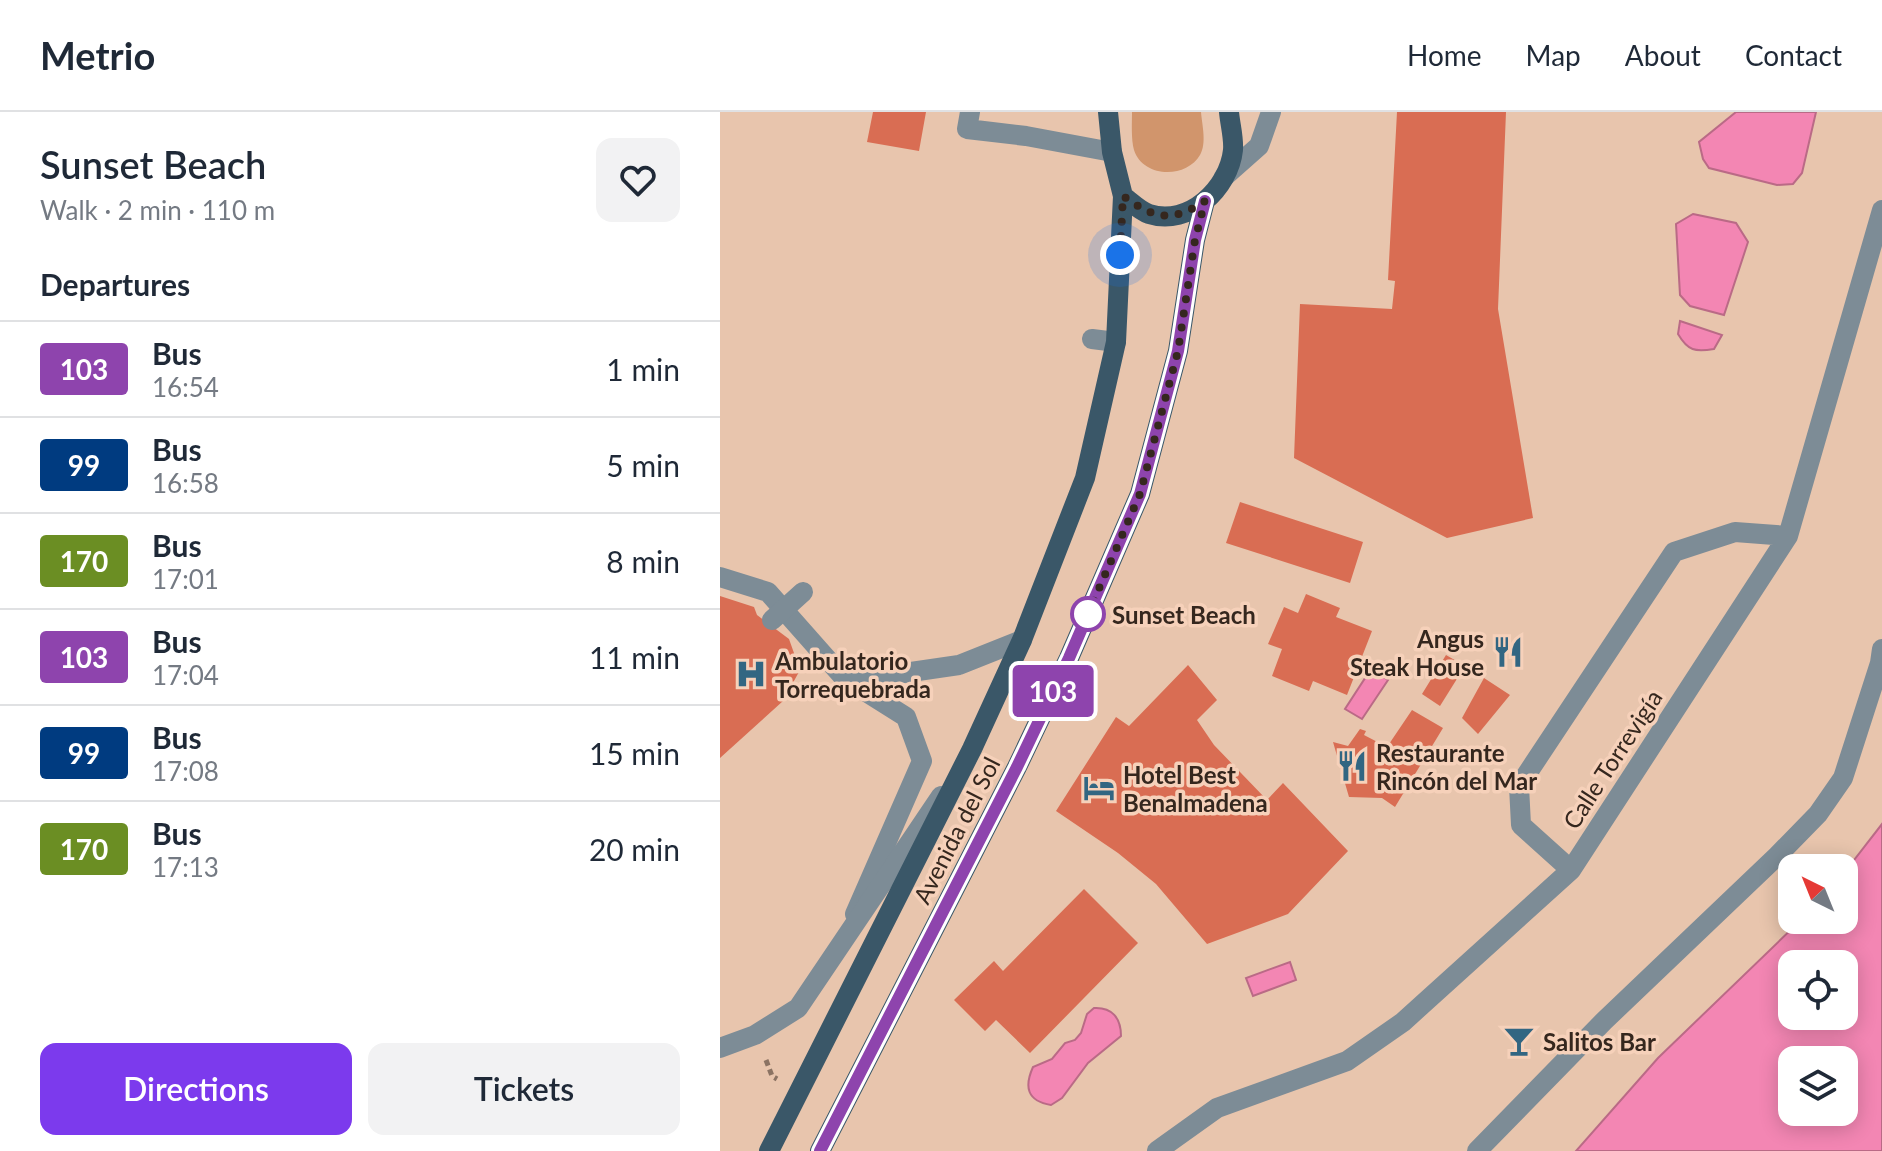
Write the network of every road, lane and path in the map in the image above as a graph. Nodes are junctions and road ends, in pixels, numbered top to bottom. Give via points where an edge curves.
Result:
1 (970, 112) edge
2 (1108, 112) edge
3 (1229, 112) edge
4 (1271, 112) edge
5 (1112, 152) junction
6 (1224, 177) junction
7 (1123, 196) junction
8 (1205, 201) junction
9 (1882, 210) edge
10 (1092, 339) dead end
11 (1116, 342) junction
12 (1788, 536) junction
13 (720, 577) edge
14 (803, 592) dead end
15 (777, 614) junction
16 (1022, 640) junction
17 (1882, 649) edge
18 (844, 678) junction
19 (972, 749) junction
20 (1571, 870) junction
21 (841, 945) junction
22 (720, 1048) edge
23 (769, 1151) edge
24 (820, 1151) edge
25 (1157, 1151) edge
26 (1477, 1151) edge

1 - 5 street via 967,129
2 - 5 main road, Avenida del Sol
3 - 6 main road via 1233,150
4 - 6 street via 1259,146
5 - 7 main road, Avenida del Sol
6 - 8 main road
7 - 8 main road via 1148,214 1169,216 1187,213
7 - 11 main road, Avenida del Sol
8 - 24 main road, Avenida del Sol via 1178,351 1140,494 1017,767
9 - 12 street, Calle Torrevigía
10 - 11 street
11 - 16 main road, Avenida del Sol via 1085,478
12 - 20 street, Calle Torrevigía
12 - 20 street via 1735,532 1674,552 1519,786 1521,825
13 - 15 street via 768,592
14 - 15 street
15 - 18 street
16 - 18 street via 959,665
16 - 19 main road, Avenida del Sol
17 - 26 street via 1843,778 1818,814
18 - 21 street via 906,717 922,761
19 - 21 street
19 - 23 main road, Avenida del Sol
20 - 25 street, Calle Torrevigía via 1403,1022 1347,1061 1217,1108
21 - 22 street via 798,1008 755,1035

